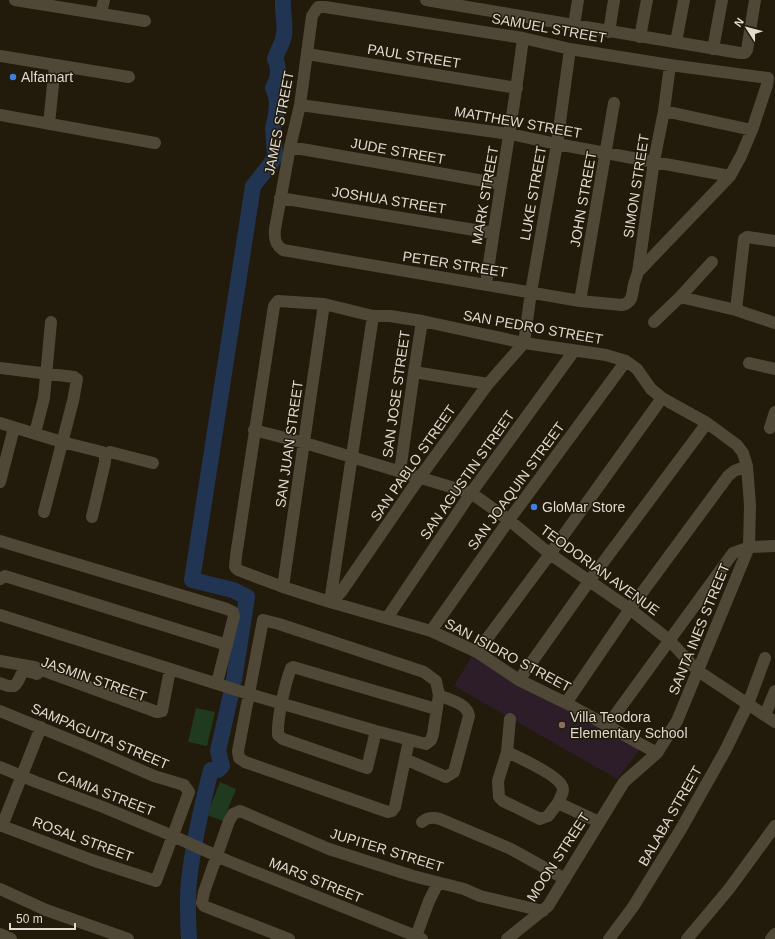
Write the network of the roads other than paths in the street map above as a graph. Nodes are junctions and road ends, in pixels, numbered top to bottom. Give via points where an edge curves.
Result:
1 (15, 0) edge
2 (104, 0) edge
3 (426, 0) edge
4 (578, 0) edge
5 (614, 0) edge
6 (647, 0) edge
7 (684, 0) edge
8 (722, 0) edge
9 (755, 0) edge
10 (51, 2) edge
11 (319, 5) edge
12 (101, 13) junction
13 (145, 21) dead end
14 (574, 25) junction
15 (609, 32) junction
16 (640, 37) junction
17 (523, 38) junction
18 (676, 42) junction
19 (570, 49) junction
20 (713, 49) junction
21 (307, 54) junction
22 (0, 56) edge
23 (55, 65) junction
24 (670, 65) junction
25 (129, 77) dead end
26 (517, 88) junction
27 (614, 103) dead end
28 (300, 105) junction
29 (664, 111) junction
30 (0, 115) edge
31 (49, 124) junction
32 (752, 130) junction
33 (510, 134) junction
34 (155, 143) dead end
35 (557, 144) junction
36 (290, 147) junction
37 (606, 153) junction
38 (654, 161) junction
39 (730, 176) junction
40 (501, 184) junction
41 (280, 198) junction
42 (775, 232) edge
43 (493, 233) junction
44 (775, 241) edge
45 (283, 250) joint
46 (712, 262) dead end
47 (638, 272) junction
48 (486, 285) junction
49 (531, 292) junction
50 (680, 296) junction
51 (580, 301) junction
52 (324, 304) junction
53 (622, 305) joint
54 (736, 310) junction
55 (373, 316) junction
56 (422, 321) junction
57 (51, 322) dead end
58 (654, 322) dead end
59 (775, 323) edge
60 (524, 343) junction
61 (574, 351) junction
62 (626, 361) junction
63 (749, 363) dead end
64 (0, 368) edge
65 (775, 369) edge
66 (414, 372) junction
67 (46, 374) junction
68 (488, 384) junction
69 (662, 398) junction
70 (775, 412) edge
71 (0, 423) edge
72 (707, 423) junction
73 (14, 428) junction
74 (770, 428) dead end
75 (254, 430) junction
76 (35, 433) junction
77 (62, 442) junction
78 (305, 443) junction
79 (104, 454) junction
80 (352, 458) junction
81 (153, 463) dead end
82 (747, 466) junction
83 (400, 471) junction
84 (420, 477) junction
85 (0, 482) edge
86 (471, 493) junction
87 (44, 512) dead end
88 (92, 517) dead end
89 (509, 520) junction
90 (0, 541) edge
91 (775, 546) edge
92 (749, 547) junction
93 (550, 554) junction
94 (0, 579) edge
95 (590, 580) junction
96 (283, 587) junction
97 (330, 602) junction
98 (630, 608) junction
99 (0, 615) edge
100 (387, 618) junction
101 (431, 630) junction
102 (669, 640) junction
103 (227, 645) junction
104 (477, 652) junction
105 (765, 658) dead end
106 (0, 661) edge
107 (170, 670) junction
108 (698, 671) junction
109 (519, 680) junction
110 (0, 683) edge
111 (217, 683) junction
112 (775, 691) edge
113 (249, 694) junction
114 (439, 695) junction
115 (282, 703) junction
116 (566, 703) junction
117 (748, 704) junction
118 (436, 708) junction
119 (0, 712) edge
120 (765, 715) junction
121 (163, 718) dead end
122 (510, 719) dead end
123 (775, 722) edge
124 (607, 726) junction
125 (41, 727) junction
126 (376, 731) junction
127 (409, 740) junction
128 (506, 752) junction
129 (657, 753) junction
130 (405, 759) junction
131 (0, 767) edge
132 (22, 776) junction
133 (624, 782) joint
134 (558, 803) junction
135 (422, 822) dead end
136 (599, 822) junction
137 (1, 826) edge
138 (775, 826) edge
139 (172, 836) junction
140 (200, 848) joint
141 (216, 856) junction
142 (565, 879) junction
143 (438, 883) junction
144 (0, 889) edge
145 (543, 911) junction
146 (0, 934) edge
147 (775, 934) edge
148 (417, 938) edge
149 (11, 939) edge
150 (128, 939) edge
151 (289, 939) edge
152 (507, 939) edge
153 (609, 939) edge
154 (687, 939) edge
155 (771, 939) edge

1 - 10 street
2 - 12 street
3 - 14 street
4 - 14 street
5 - 15 street
6 - 16 street
7 - 18 street
8 - 20 street
9 - 20 street via 748,50 740,53
10 - 12 street
11 - 17 street, SAMUEL STREET
11 - 21 street, JAMES STREET via 312,16
12 - 13 street
14 - 15 street
15 - 16 street
16 - 18 street
17 - 19 street, SAMUEL STREET
17 - 26 street, MARK STREET
18 - 20 street
19 - 24 street, SAMUEL STREET
19 - 35 street, LUKE STREET
21 - 26 street, PAUL STREET
21 - 28 street, JAMES STREET
22 - 23 street
23 - 25 street
23 - 31 street
24 - 29 street, SIMON STREET
24 - 32 street, SAMUEL STREET via 768,78
26 - 33 street, MARK STREET
27 - 37 street, JOHN STREET
28 - 33 street, MATTHEW STREET
28 - 36 street, JAMES STREET
29 - 32 street
29 - 38 street, SIMON STREET
30 - 31 street
31 - 34 street
32 - 39 street
33 - 35 street, MATTHEW STREET
33 - 40 street, MARK STREET
35 - 37 street, MATTHEW STREET
35 - 49 street, LUKE STREET
36 - 40 street, JUDE STREET
36 - 41 street, JAMES STREET
37 - 38 street, MATTHEW STREET
37 - 51 street, JOHN STREET
38 - 39 street, MATTHEW STREET
38 - 47 street, SIMON STREET
39 - 47 street
40 - 43 street, MARK STREET
41 - 43 street, JOSHUA STREET
41 - 45 street, JAMES STREET via 274,236 276,243
42 - 44 street
43 - 48 street, MARK STREET
44 - 54 street via 747,237 744,239
45 - 48 street, PETER STREET
46 - 50 street
47 - 53 street, SIMON STREET via 632,298
48 - 49 street, PETER STREET
49 - 51 street, PETER STREET
49 - 60 street, LUKE STREET
50 - 54 street
50 - 58 street
51 - 53 street, PETER STREET
52 - 55 street, SAN PEDRO STREET
52 - 75 street, SAN PEDRO STREET via 278,301 274,306
52 - 78 street, SAN JUAN STREET
54 - 59 street
55 - 56 street, SAN PEDRO STREET
55 - 80 street
56 - 60 street, SAN PEDRO STREET
56 - 66 street, SAN JOSE STREET
57 - 67 street
60 - 61 street, SAN PEDRO STREET
60 - 68 street, SAN PABLO STREET
61 - 62 street, SAN PEDRO STREET
61 - 86 street, SAN AGUSTIN STREET
62 - 69 street, SAN PEDRO STREET
62 - 89 street, SAN JOAQUIN STREET
63 - 65 street
64 - 67 street
66 - 68 street
66 - 83 street, SAN JOSE STREET
67 - 76 street via 44,398
67 - 77 street via 77,379
68 - 84 street, SAN PABLO STREET
69 - 72 street, SAN PEDRO STREET
69 - 93 street
70 - 74 street
71 - 73 street
72 - 82 street, SAN PEDRO STREET via 737,444 743,452
72 - 95 street
73 - 76 street
73 - 85 street
75 - 78 street, TEODORIAN AVENUE
75 - 96 street, SAN ISIDRO STREET via 235,567
76 - 77 street
77 - 79 street
77 - 87 street
78 - 80 street, TEODORIAN AVENUE
78 - 96 street, SAN JUAN STREET
79 - 81 street via 110,452
79 - 88 street via 105,462
80 - 83 street, TEODORIAN AVENUE
80 - 97 street
82 - 92 street, SANTA INES STREET via 750,506
82 - 98 street via 728,476
83 - 84 street, TEODORIAN AVENUE
84 - 86 street, TEODORIAN AVENUE
84 - 97 street, SAN PABLO STREET via 346,586
86 - 89 street, TEODORIAN AVENUE
86 - 100 street, SAN AGUSTIN STREET
89 - 93 street, TEODORIAN AVENUE
89 - 101 street, SAN JOAQUIN STREET
90 - 103 street via 230,610 234,616
91 - 92 street
92 - 102 street via 733,553
92 - 108 street, SANTA INES STREET
93 - 95 street, TEODORIAN AVENUE
93 - 104 street
94 - 103 street via 5,576
95 - 98 street, TEODORIAN AVENUE
95 - 109 street
96 - 97 street, SAN ISIDRO STREET
97 - 100 street, SAN ISIDRO STREET
98 - 102 street, TEODORIAN AVENUE
98 - 116 street
99 - 107 street
100 - 101 street, SAN ISIDRO STREET
101 - 104 street, SAN ISIDRO STREET
102 - 108 street, TEODORIAN AVENUE
102 - 124 street
103 - 111 street
104 - 109 street, SAN ISIDRO STREET
105 - 117 street, BALABA STREET
106 - 107 street via 34,667 157,712 162,711
107 - 111 street
108 - 117 street, TEODORIAN AVENUE
108 - 129 street, SANTA INES STREET via 677,721
109 - 116 street, SAN ISIDRO STREET
110 - 121 street, JASMIN STREET via 14,686 21,673 28,671
111 - 113 street
112 - 120 street
113 - 114 street via 263,620 424,672 436,681
113 - 115 street
113 - 130 street via 238,751 239,758 245,762 388,812 395,807
114 - 118 street
114 - 130 street via 466,707 469,711 454,772 446,777
115 - 118 street via 293,667
115 - 126 street
115 - 126 street via 277,728 278,735 283,739 367,768
116 - 124 street, SAN ISIDRO STREET
117 - 120 street, TEODORIAN AVENUE
117 - 153 street, BALABA STREET via 681,829 633,907
118 - 127 street via 431,740 426,744
119 - 125 street, SAMPAGUITA STREET
120 - 123 street, TEODORIAN AVENUE
122 - 128 street
124 - 129 street, SAN ISIDRO STREET
125 - 132 street
125 - 139 street, SAMPAGUITA STREET via 187,788 189,792
126 - 127 street
127 - 130 street
128 - 134 street via 519,757 560,783 563,790
128 - 134 street via 498,781 499,797 503,801 540,820 548,816
129 - 133 street, SANTA INES STREET
131 - 132 street, CAMIA STREET
132 - 137 street
132 - 139 street, CAMIA STREET
133 - 136 street, MOON STREET
134 - 136 street
135 - 142 street via 427,818 440,819 511,849
136 - 142 street, MOON STREET
137 - 139 street, ROSAL STREET via 156,881
138 - 154 street via 729,889
139 - 140 street, CAMIA STREET
140 - 141 street, MARS STREET
141 - 143 street, JUPITER STREET via 229,821 233,814 240,812 329,849
141 - 148 street, MARS STREET
141 - 151 street via 204,892 204,906
142 - 145 street, MOON STREET
143 - 145 street, JUPITER STREET
143 - 148 street
144 - 150 street via 46,910
145 - 152 street, MOON STREET
146 - 149 street
147 - 155 street

